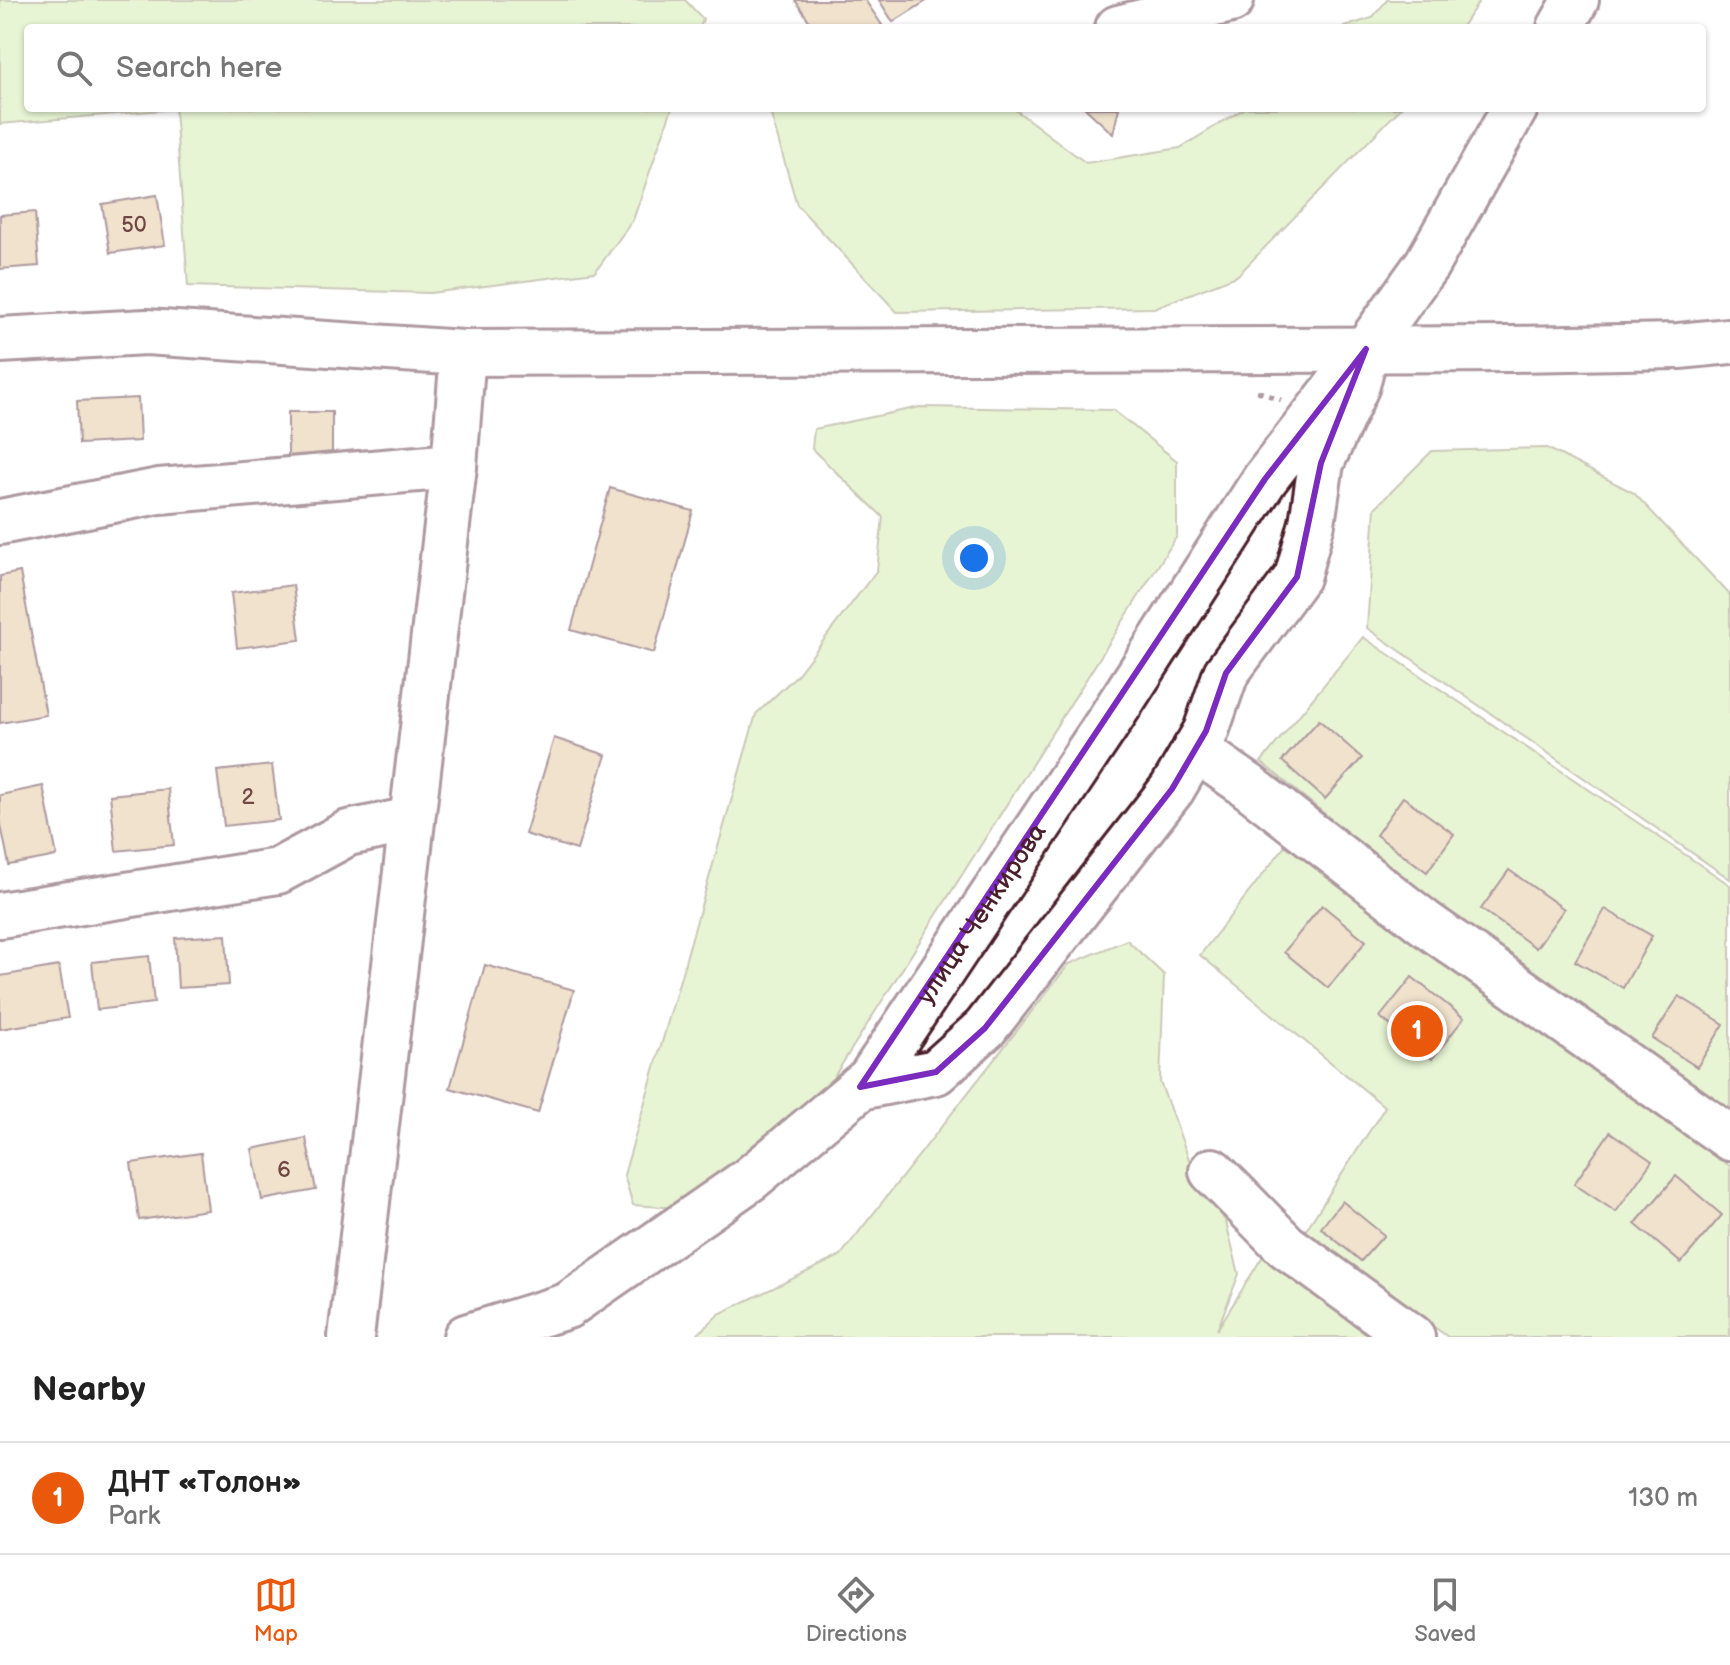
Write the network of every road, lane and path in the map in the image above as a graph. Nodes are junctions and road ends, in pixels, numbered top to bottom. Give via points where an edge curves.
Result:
1 (1231, 0) edge
2 (1576, 0) edge
3 (1134, 24) edge
4 (1562, 24) edge
5 (1513, 112) edge
6 (0, 340) edge
7 (1730, 341) edge
8 (1366, 349) junction
9 (463, 353) junction
10 (454, 466) junction
11 (1265, 479) junction
12 (0, 522) edge
13 (1312, 523) junction
14 (1195, 749) junction
15 (411, 820) junction
16 (0, 915) edge
17 (860, 1087) junction
18 (1730, 1138) edge
19 (1212, 1171) dead end
20 (351, 1337) edge
21 (466, 1337) edge
22 (1412, 1337) edge

1 - 3 street
2 - 4 street
5 - 8 street, улица Ченкирова via 1427,264
6 - 9 street via 146,332
7 - 8 street
8 - 9 street
8 - 11 street, улица Ченкирова
8 - 13 street via 1357,385 1321,463
9 - 10 street
10 - 12 street via 159,491
10 - 15 street
11 - 13 street
11 - 17 street, улица Ченкирова
13 - 14 street via 1297,577 1226,673
14 - 17 street via 1172,789 985,1028 936,1072
14 - 18 street via 1425,923
15 - 16 street via 348,833 278,871
15 - 20 street
17 - 21 street, улица Ченкирова via 750,1179 567,1306
19 - 22 street via 1286,1246

